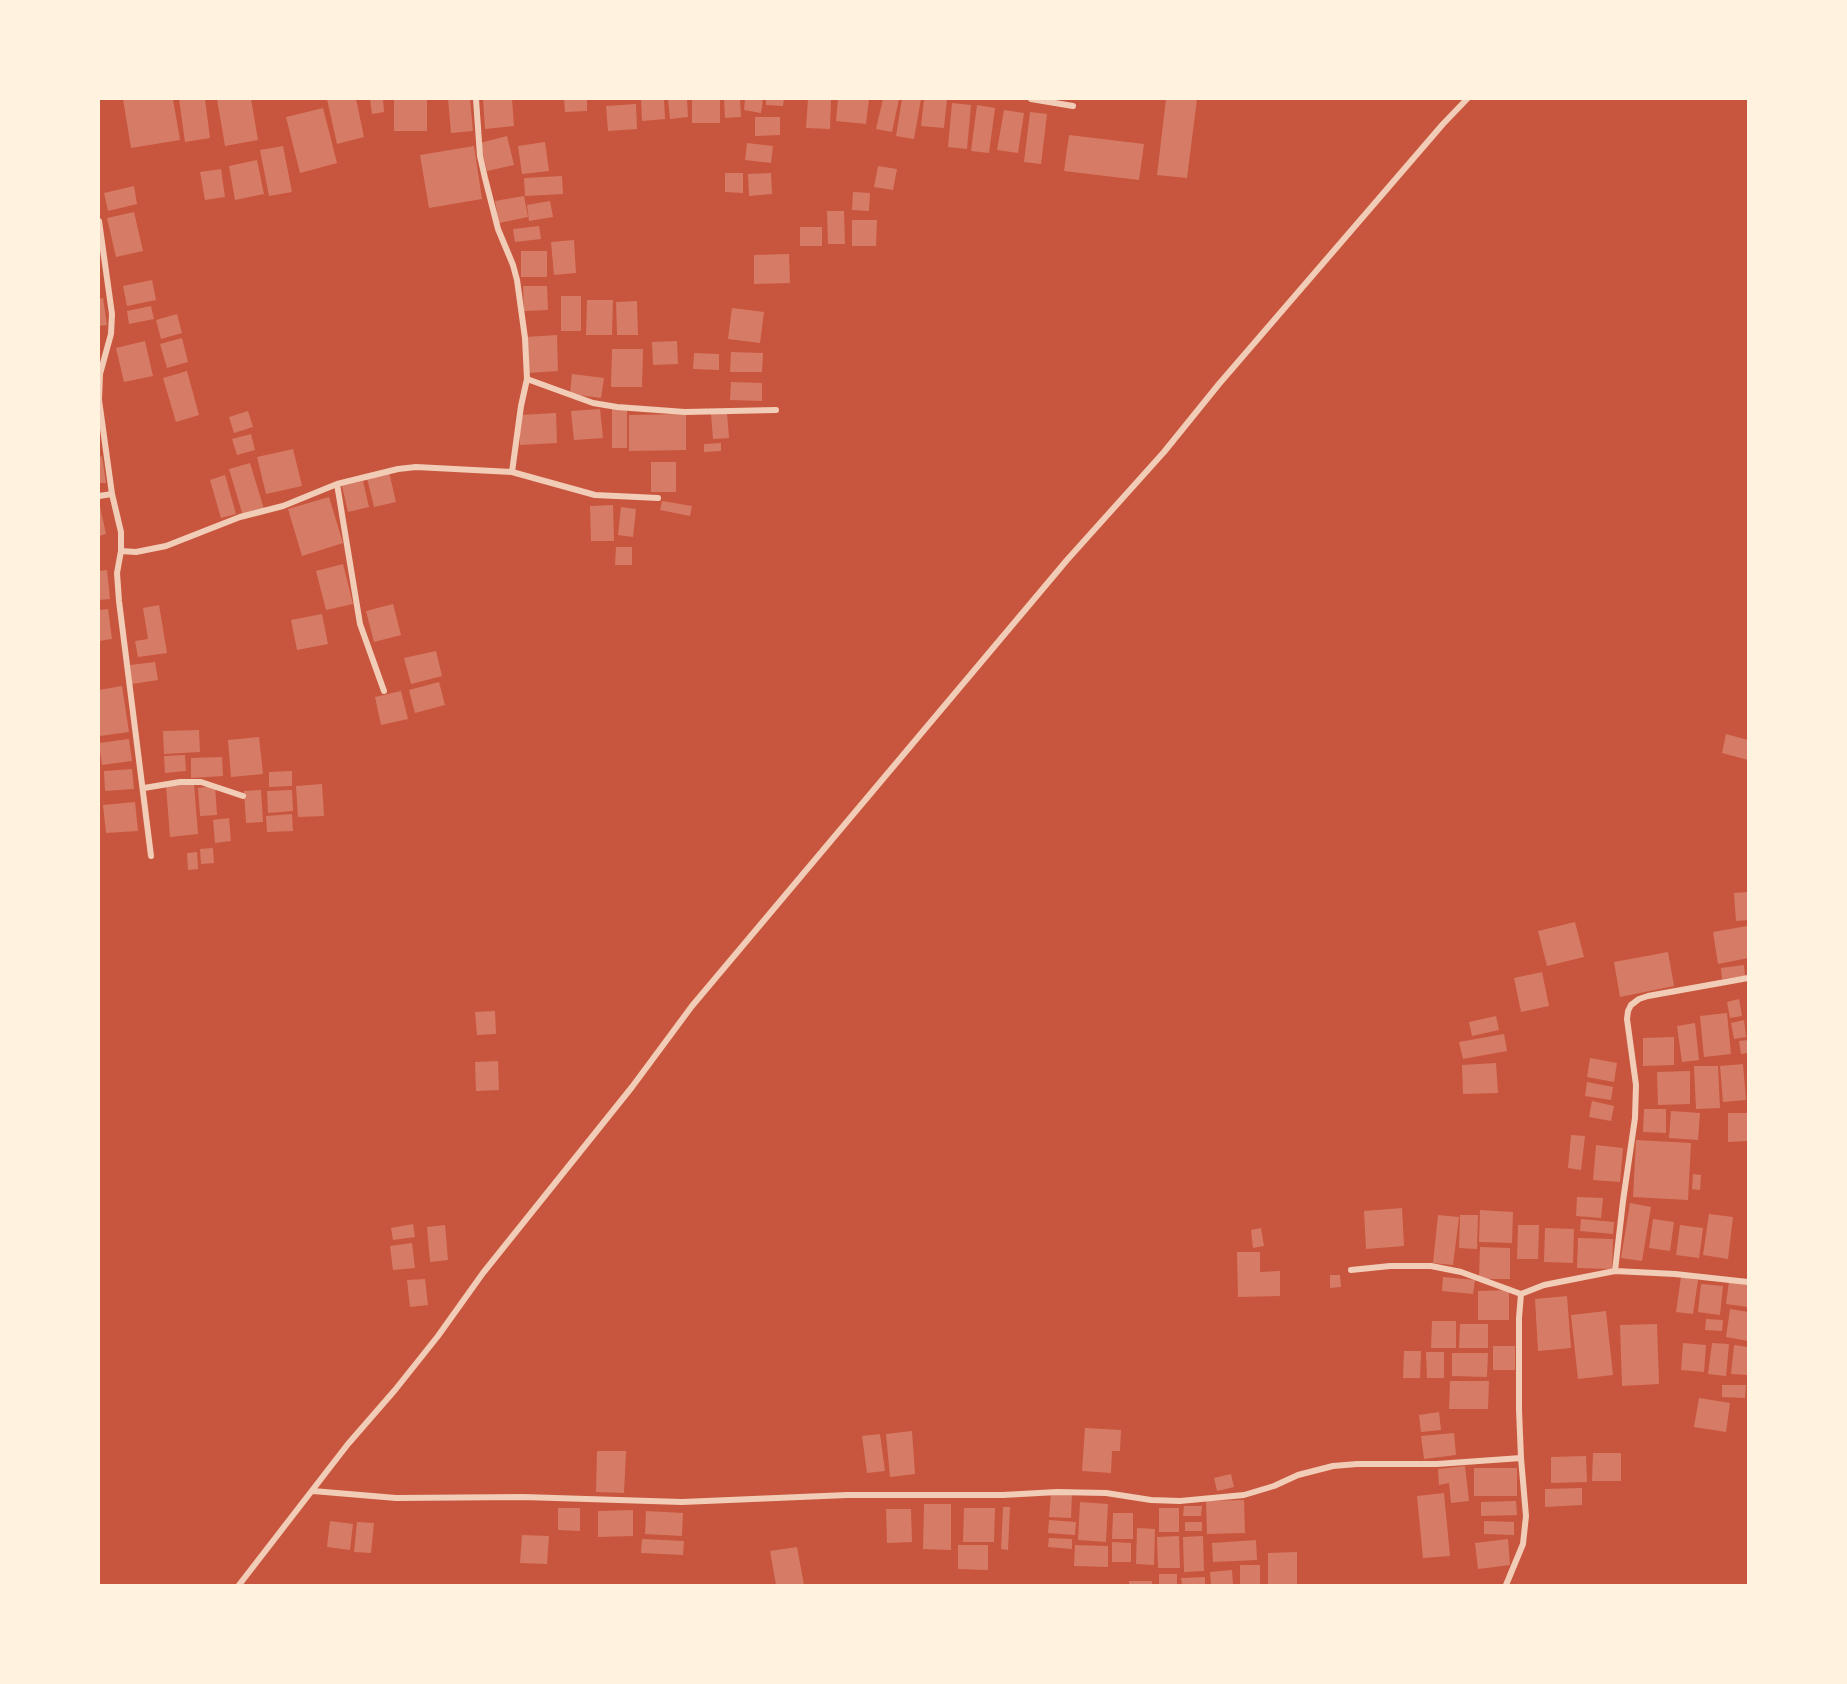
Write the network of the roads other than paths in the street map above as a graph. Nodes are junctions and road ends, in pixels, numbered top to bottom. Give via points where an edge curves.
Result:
1 (476, 99) edge
2 (1031, 99) edge
3 (1467, 99) edge
4 (1073, 106) dead end
5 (99, 221) edge
6 (527, 379) junction
7 (777, 410) dead end
8 (512, 472) junction
9 (337, 484) junction
10 (112, 494) junction
11 (99, 495) edge
12 (658, 498) dead end
13 (121, 551) junction
14 (384, 691) dead end
15 (144, 788) junction
16 (243, 795) dead end
17 (151, 856) dead end
18 (1748, 978) edge
19 (1351, 1270) dead end
20 (1615, 1271) junction
21 (1748, 1282) edge
22 (1521, 1294) junction
23 (1521, 1458) junction
24 (313, 1491) junction
25 (238, 1585) edge
26 (1506, 1585) edge

1 - 6 street via 484,178 520,296
2 - 4 street
3 - 24 street via 1060,569 692,1006 396,1390
5 - 10 street via 112,314 99,393
6 - 7 street via 610,406 685,412
6 - 8 street
8 - 9 street via 416,467
8 - 12 street via 595,495
9 - 13 street via 166,546
9 - 14 street via 360,624
10 - 11 street
10 - 13 street
13 - 15 street via 117,573 119,601
15 - 16 street via 201,782
15 - 17 street
18 - 20 street via 1648,996 1628,1011 1636,1085 1635,1118
19 - 22 street via 1438,1267
20 - 21 street
20 - 22 street
22 - 23 street
23 - 24 street via 1333,1466 1244,1495 1180,1501 1057,1492 682,1502 396,1498
23 - 26 street via 1526,1516 1523,1544
24 - 25 street

